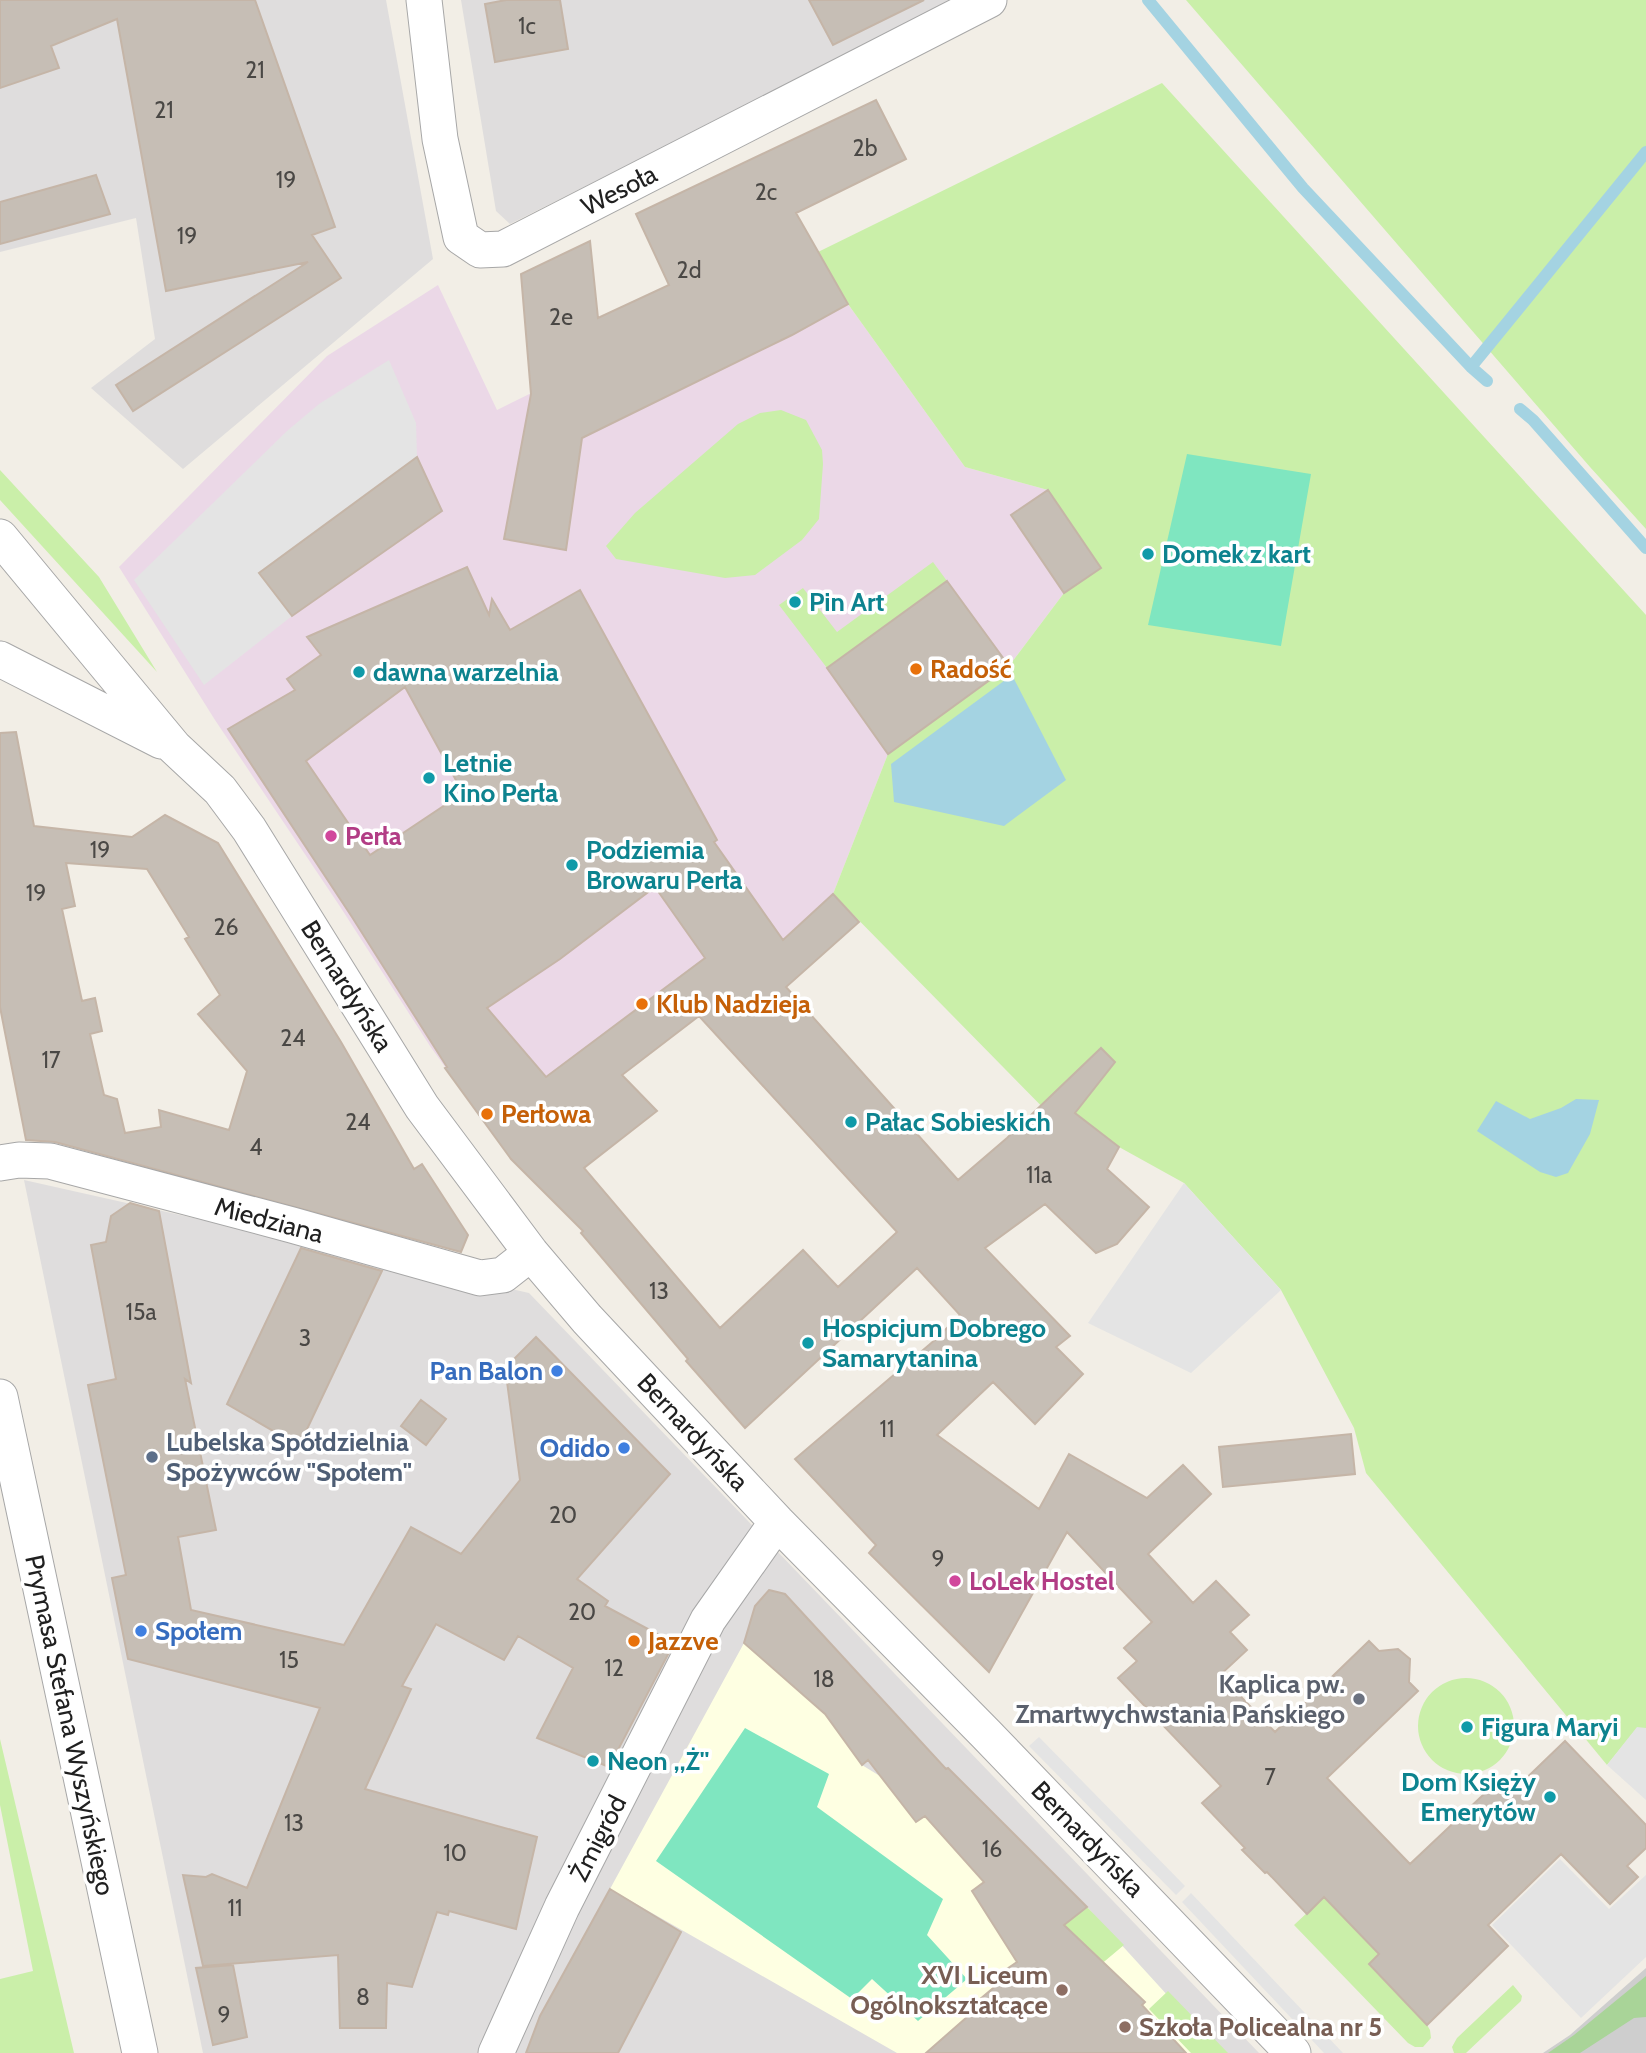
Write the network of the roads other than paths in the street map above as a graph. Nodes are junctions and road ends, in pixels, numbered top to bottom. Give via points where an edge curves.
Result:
1 (424, 0) edge
2 (989, 0) edge
3 (0, 537) edge
4 (0, 659) edge
5 (174, 747) junction
6 (0, 1163) edge
7 (531, 1253) junction
8 (0, 1398) edge
9 (777, 1522) junction
10 (141, 2053) edge
11 (496, 2053) edge
12 (1293, 2053) edge

1 - 2 street, Wesoła via 440,139 461,237 480,250 503,250
3 - 5 street, Bernardyńska
4 - 5 street, Bernardyńska
5 - 7 street, Bernardyńska via 220,790 249,828 422,1107
6 - 7 street, Miedziana via 50,1161 480,1278 503,1275
7 - 9 street, Bernardyńska
8 - 10 street, Prymasa Stefana Wyszyńskiego
9 - 11 street, Żmigród via 708,1620 562,1907
9 - 12 street, Bernardyńska

